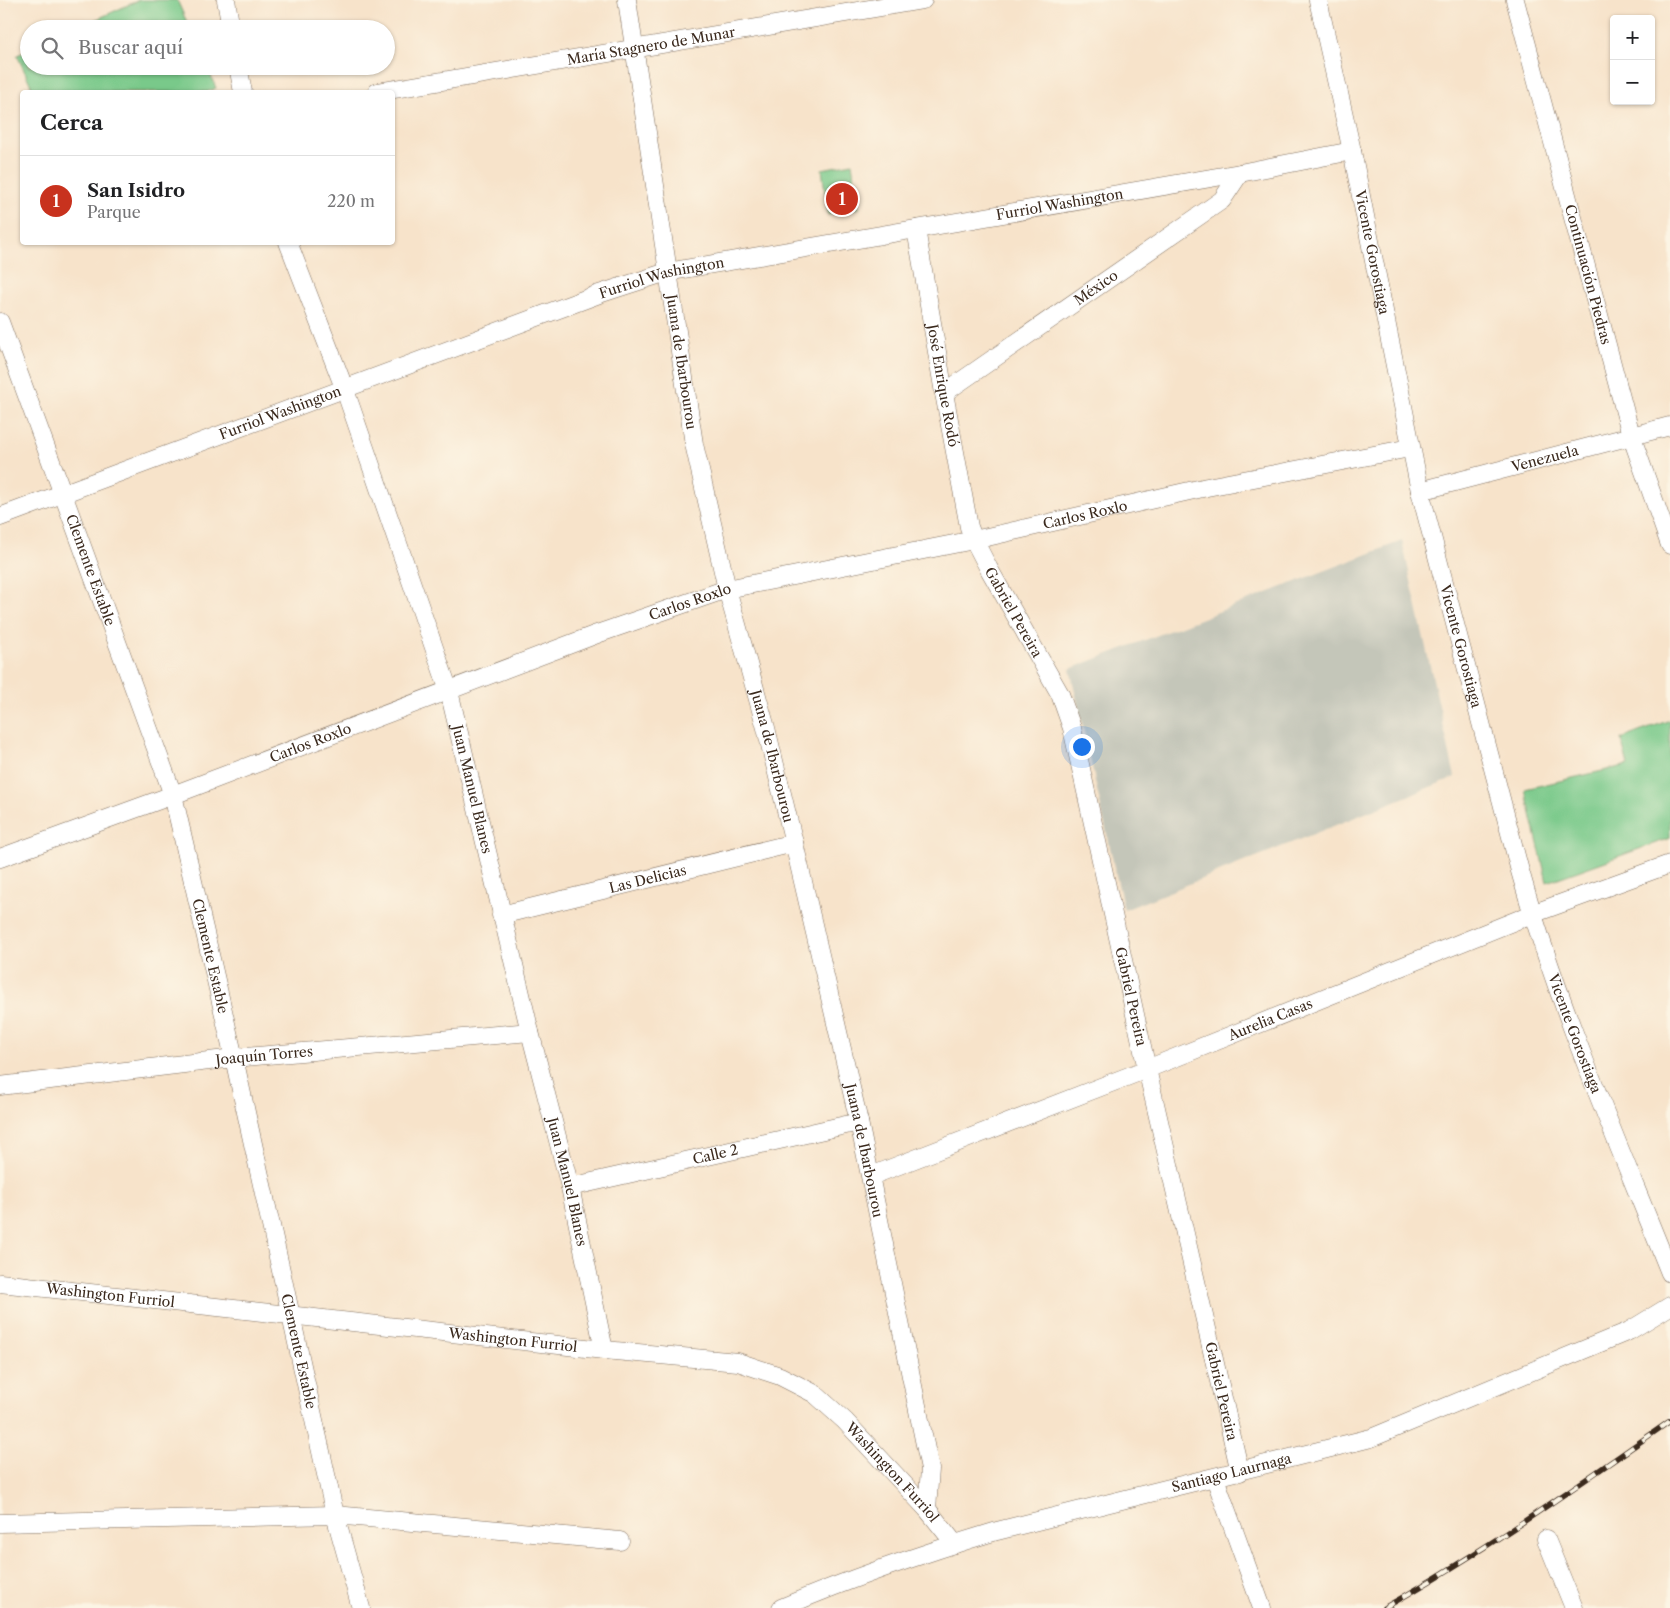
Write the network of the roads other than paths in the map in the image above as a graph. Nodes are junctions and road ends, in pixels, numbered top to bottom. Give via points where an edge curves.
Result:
1 (226, 0) edge
2 (627, 0) edge
3 (923, 0) edge
4 (1318, 0) edge
5 (1515, 0) edge
6 (230, 20) edge
7 (634, 48) junction
8 (240, 75) edge
9 (243, 90) edge
10 (390, 90) edge
11 (1352, 150) junction
12 (1240, 173) junction
13 (916, 228) junction
14 (289, 245) edge
15 (667, 272) junction
16 (0, 322) edge
17 (345, 390) junction
18 (944, 393) junction
19 (1670, 426) edge
20 (1631, 436) junction
21 (1410, 448) junction
22 (1420, 491) junction
23 (64, 493) junction
24 (0, 517) edge
25 (974, 540) junction
26 (1670, 545) edge
27 (727, 589) junction
28 (449, 690) junction
29 (172, 795) junction
30 (794, 843) junction
31 (0, 858) edge
32 (1670, 864) edge
33 (1532, 914) junction
34 (501, 915) junction
35 (530, 1032) junction
36 (234, 1058) junction
37 (1147, 1069) junction
38 (0, 1086) edge
39 (859, 1122) junction
40 (871, 1176) junction
41 (570, 1187) junction
42 (1670, 1273) edge
43 (0, 1283) edge
44 (1670, 1306) edge
45 (292, 1316) junction
46 (604, 1350) junction
47 (1240, 1472) junction
48 (1215, 1478) junction
49 (928, 1510) junction
50 (335, 1514) junction
51 (0, 1523) edge
52 (1546, 1539) dead end
53 (620, 1542) dead end
54 (955, 1544) junction
55 (361, 1608) edge
56 (781, 1608) edge
57 (1262, 1608) edge
58 (1574, 1608) edge

1 - 6 street
2 - 7 street, Juana de Ibarbourou
3 - 7 street, María Stagnero de Munar
4 - 11 street, Vicente Gorostiaga
5 - 20 street, Continuación Piedras
7 - 10 street, María Stagnero de Munar
7 - 15 street, Juana de Ibarbourou
8 - 9 street
11 - 12 street, Furriol Washington
11 - 21 street, Vicente Gorostiaga
12 - 13 street, Furriol Washington
12 - 18 street, México via 1222,200
13 - 15 street, Furriol Washington
13 - 18 street, José Enrique Rodó
14 - 17 street, Juan Manuel Blanes
15 - 17 street, Furriol Washington via 599,294
15 - 27 street, Juana de Ibarbourou via 694,444
16 - 23 street, Clemente Estable
17 - 23 street, Furriol Washington
17 - 28 street, Juan Manuel Blanes
18 - 25 street, José Enrique Rodó
19 - 20 street, Venezuela
20 - 22 street, Venezuela
20 - 26 street, Continuación Piedras
21 - 22 street, Vicente Gorostiaga
21 - 25 street, Carlos Roxlo via 1207,488
22 - 33 street, Vicente Gorostiaga
23 - 24 street, Furriol Washington
23 - 29 street, Clemente Estable
25 - 27 street, Carlos Roxlo
25 - 37 street, Gabriel Pereira via 1060,694 1072,728
27 - 28 street, Carlos Roxlo
27 - 30 street, Juana de Ibarbourou
28 - 29 street, Carlos Roxlo
28 - 34 street, Juan Manuel Blanes
29 - 31 street, Carlos Roxlo
29 - 36 street, Clemente Estable
30 - 34 street, Las Delicias
30 - 39 street, Juana de Ibarbourou
32 - 33 street, Aurelia Casas
33 - 37 street, Aurelia Casas
33 - 42 street, Vicente Gorostiaga via 1564,1010
34 - 35 street, Juan Manuel Blanes
35 - 36 street, Joaquín Torres
35 - 41 street, Juan Manuel Blanes
36 - 38 street, Joaquín Torres
36 - 45 street, Clemente Estable
37 - 40 street, Aurelia Casas
37 - 47 street, Gabriel Pereira
39 - 40 street, Juana de Ibarbourou
39 - 41 street, Calle 2
40 - 49 street, Juana de Ibarbourou via 930,1469
41 - 46 street, Juan Manuel Blanes
43 - 45 street, Washington Furriol
44 - 47 street, Santiago Laurnaga via 1629,1331 1371,1438
45 - 46 street, Washington Furriol
45 - 50 street, Clemente Estable
46 - 49 street, Washington Furriol via 738,1362 780,1376 815,1394 845,1421
47 - 48 street, Santiago Laurnaga
48 - 54 street, Santiago Laurnaga
48 - 57 street
49 - 54 street, Washington Furriol
50 - 51 street
50 - 53 street
50 - 55 street, Clemente Estable
52 - 58 street
54 - 56 street, Santiago Laurnaga

